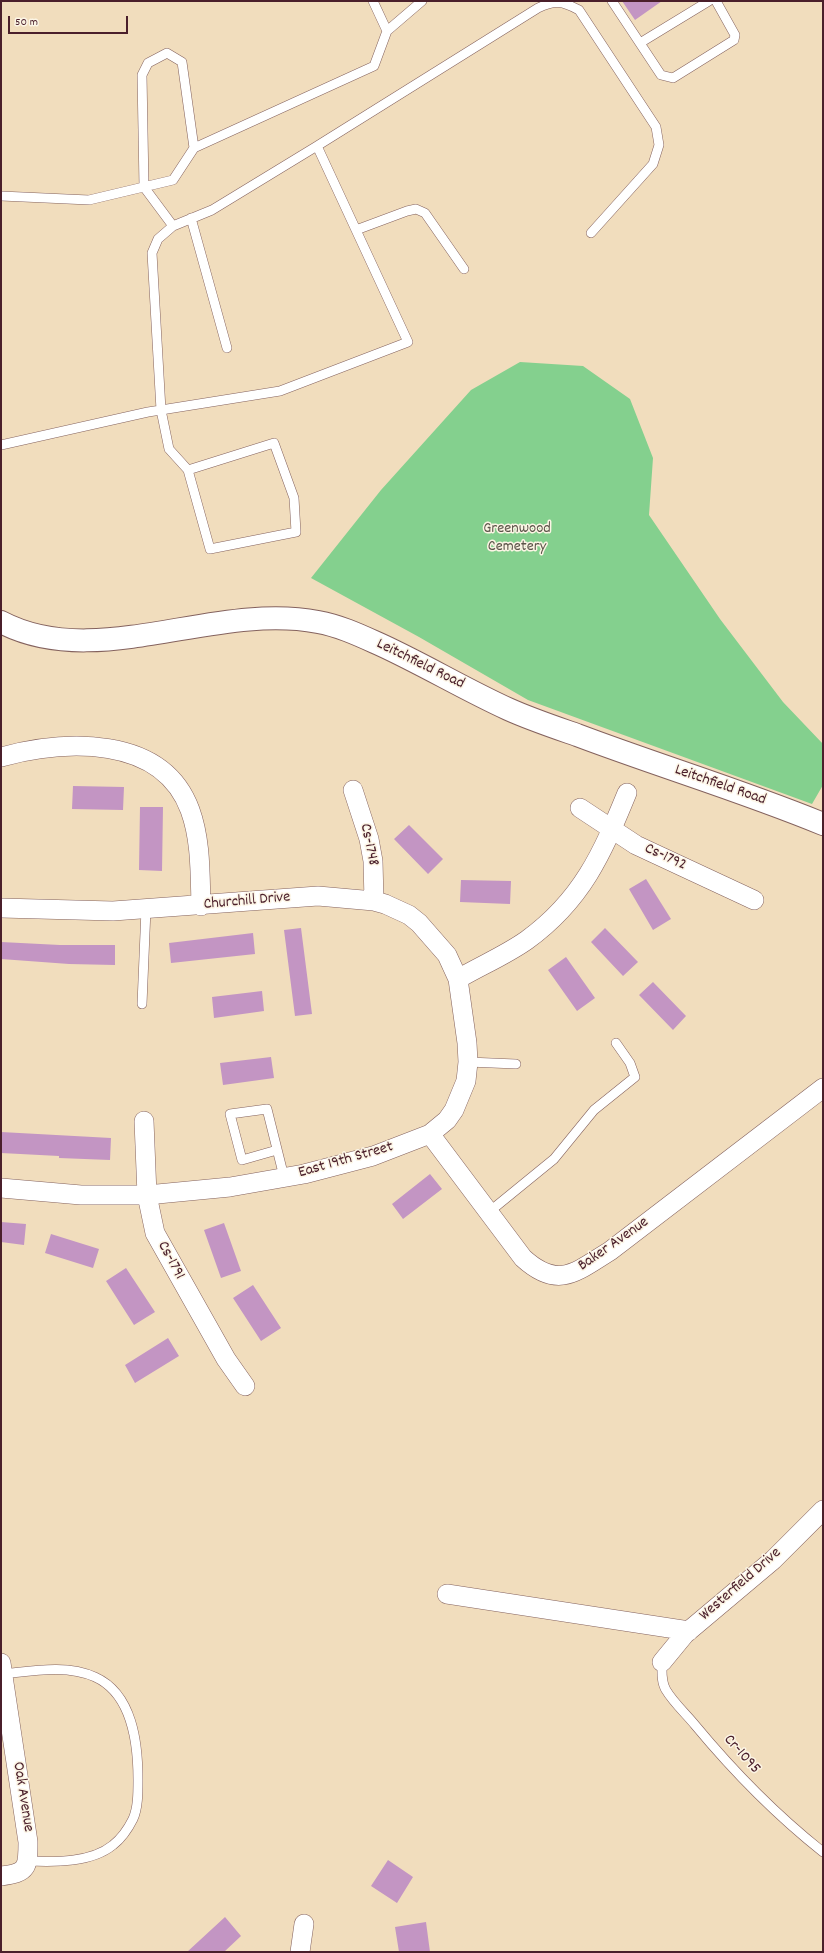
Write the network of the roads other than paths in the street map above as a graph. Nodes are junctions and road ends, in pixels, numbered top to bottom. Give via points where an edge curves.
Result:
1 (373, 1) edge
2 (422, 1) edge
3 (612, 1) edge
4 (710, 1) edge
5 (716, 1) edge
6 (386, 31) junction
7 (640, 44) junction
8 (317, 146) junction
9 (194, 148) junction
10 (144, 187) junction
11 (1, 196) edge
12 (191, 218) junction
13 (173, 226) junction
14 (356, 230) junction
15 (591, 233) dead end
16 (464, 269) dead end
17 (227, 348) dead end
18 (161, 410) junction
19 (1, 445) edge
20 (188, 470) junction
21 (1, 622) edge
22 (1, 757) edge
23 (353, 790) dead end
24 (627, 793) dead end
25 (580, 808) dead end
26 (823, 824) edge
27 (612, 830) junction
28 (754, 900) dead end
29 (374, 901) junction
30 (201, 906) junction
31 (1, 908) edge
32 (146, 909) junction
33 (458, 978) junction
34 (142, 1004) dead end
35 (616, 1043) dead end
36 (468, 1062) junction
37 (516, 1064) dead end
38 (823, 1088) edge
39 (144, 1121) dead end
40 (430, 1134) junction
41 (277, 1150) junction
42 (284, 1177) junction
43 (1, 1188) edge
44 (147, 1195) junction
45 (489, 1212) junction
46 (245, 1386) dead end
47 (823, 1510) edge
48 (447, 1594) dead end
49 (689, 1631) junction
50 (662, 1662) joint
51 (2, 1668) edge
52 (823, 1852) edge
53 (28, 1861) junction
54 (1, 1876) edge
55 (304, 1924) dead end
56 (300, 1952) edge

1 - 6 lane
2 - 6 lane
3 - 7 lane
4 - 7 lane
5 - 7 lane via 735,35 734,40 673,78 661,74
6 - 9 lane via 374,66
8 - 12 lane via 212,210
8 - 14 lane
8 - 15 lane via 538,8 554,2 569,5 579,10 656,128 659,140 653,164
9 - 10 lane via 173,180
9 - 10 lane via 182,62 168,53 148,63 142,75
10 - 11 lane via 89,200
10 - 13 lane
12 - 13 lane
12 - 17 lane
13 - 18 lane via 158,239 152,253
14 - 16 lane via 416,209 425,213
14 - 18 lane via 408,342 280,391
18 - 19 lane
18 - 20 lane via 169,449
20 - 20 lane via 210,549 296,532 294,498 274,443
21 - 26 street, Leitchfield Road via 19,631 47,639 77,641 108,640 233,620 293,618 321,622 348,630 398,653 509,710 629,755 777,805
22 - 30 street via 44,747 86,746 132,754 162,771 183,795 198,836
23 - 29 street, Cs-1748 via 369,839 373,861
24 - 27 street
25 - 27 street, Cs-1792
27 - 28 street, Cs-1792 via 636,845
27 - 33 street via 593,870 557,915 526,941
29 - 30 street, Churchill Drive via 318,896
29 - 33 street, Churchill Drive via 397,909 419,923 447,955
30 - 32 street, Churchill Drive
31 - 32 street, Churchill Drive via 113,911
32 - 34 lane
33 - 36 street, East 19th Street
35 - 45 lane via 630,1062 634,1077 594,1110 554,1159
36 - 37 lane
36 - 40 street, East 19th Street via 466,1081 454,1110 447,1120
38 - 45 street, Baker Avenue via 610,1251 577,1272 561,1276 547,1274 534,1268 523,1258
39 - 44 street, Cs-1791
40 - 42 street, East 19th Street via 373,1156
40 - 45 street, Baker Avenue
41 - 41 lane via 267,1108 230,1114 242,1160
41 - 42 lane
42 - 44 street, East 19th Street via 230,1187
43 - 44 street, East 19th Street via 81,1195
44 - 46 street, Cs-1791 via 155,1233 226,1359
47 - 49 street, Westerfield Drive via 773,1560
48 - 49 street
49 - 50 street, Westerfield Drive
50 - 52 lane, Cr-1095 via 662,1678 666,1689 702,1734 750,1788
51 - 53 street, Oak Avenue via 28,1842
51 - 53 lane via 80,1671 96,1677 109,1685 121,1700 130,1718 135,1741 138,1795 133,1818 124,1834 112,1846 82,1858 59,1862
53 - 54 street via 26,1868 19,1873
55 - 56 street

